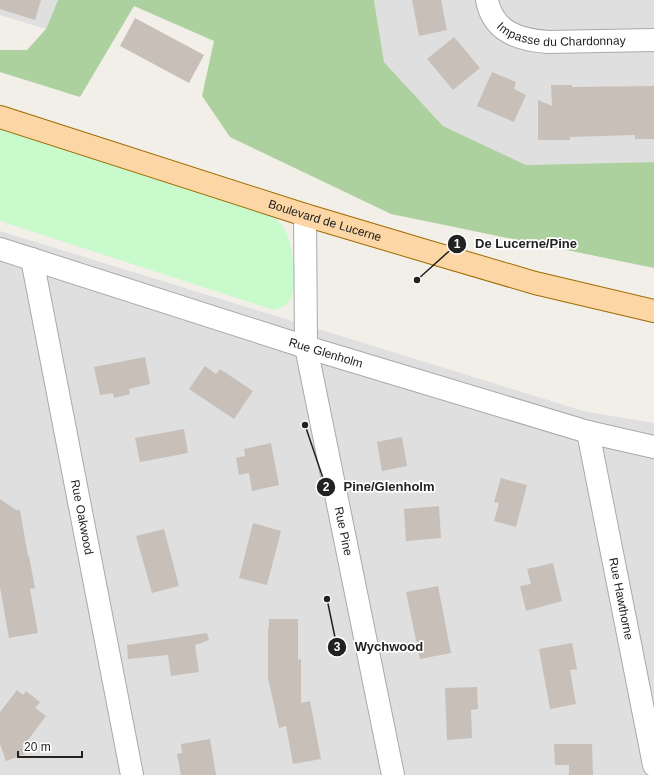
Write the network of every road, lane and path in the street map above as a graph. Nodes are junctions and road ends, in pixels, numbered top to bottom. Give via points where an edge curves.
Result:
1 (487, 0) edge
2 (654, 40) edge
3 (0, 117) edge
4 (305, 215) junction
5 (0, 249) edge
6 (32, 259) junction
7 (654, 311) edge
8 (306, 347) junction
9 (588, 432) junction
10 (654, 447) edge
11 (654, 765) edge
12 (132, 775) edge
13 (392, 775) edge

1 - 2 street, Impasse du Chardonnay via 502,28 530,41
3 - 4 main road, Boulevard de Lucerne
4 - 7 main road, Boulevard de Lucerne via 535,283
4 - 8 street, Rue Pine
5 - 6 street, Rue Glenholm
6 - 8 street, Rue Glenholm
6 - 12 street, Rue Oakwood
8 - 9 street, Rue Glenholm
8 - 13 street, Rue Pine
9 - 10 street, Rue Glenholm
9 - 11 street, Rue Hawthorne

